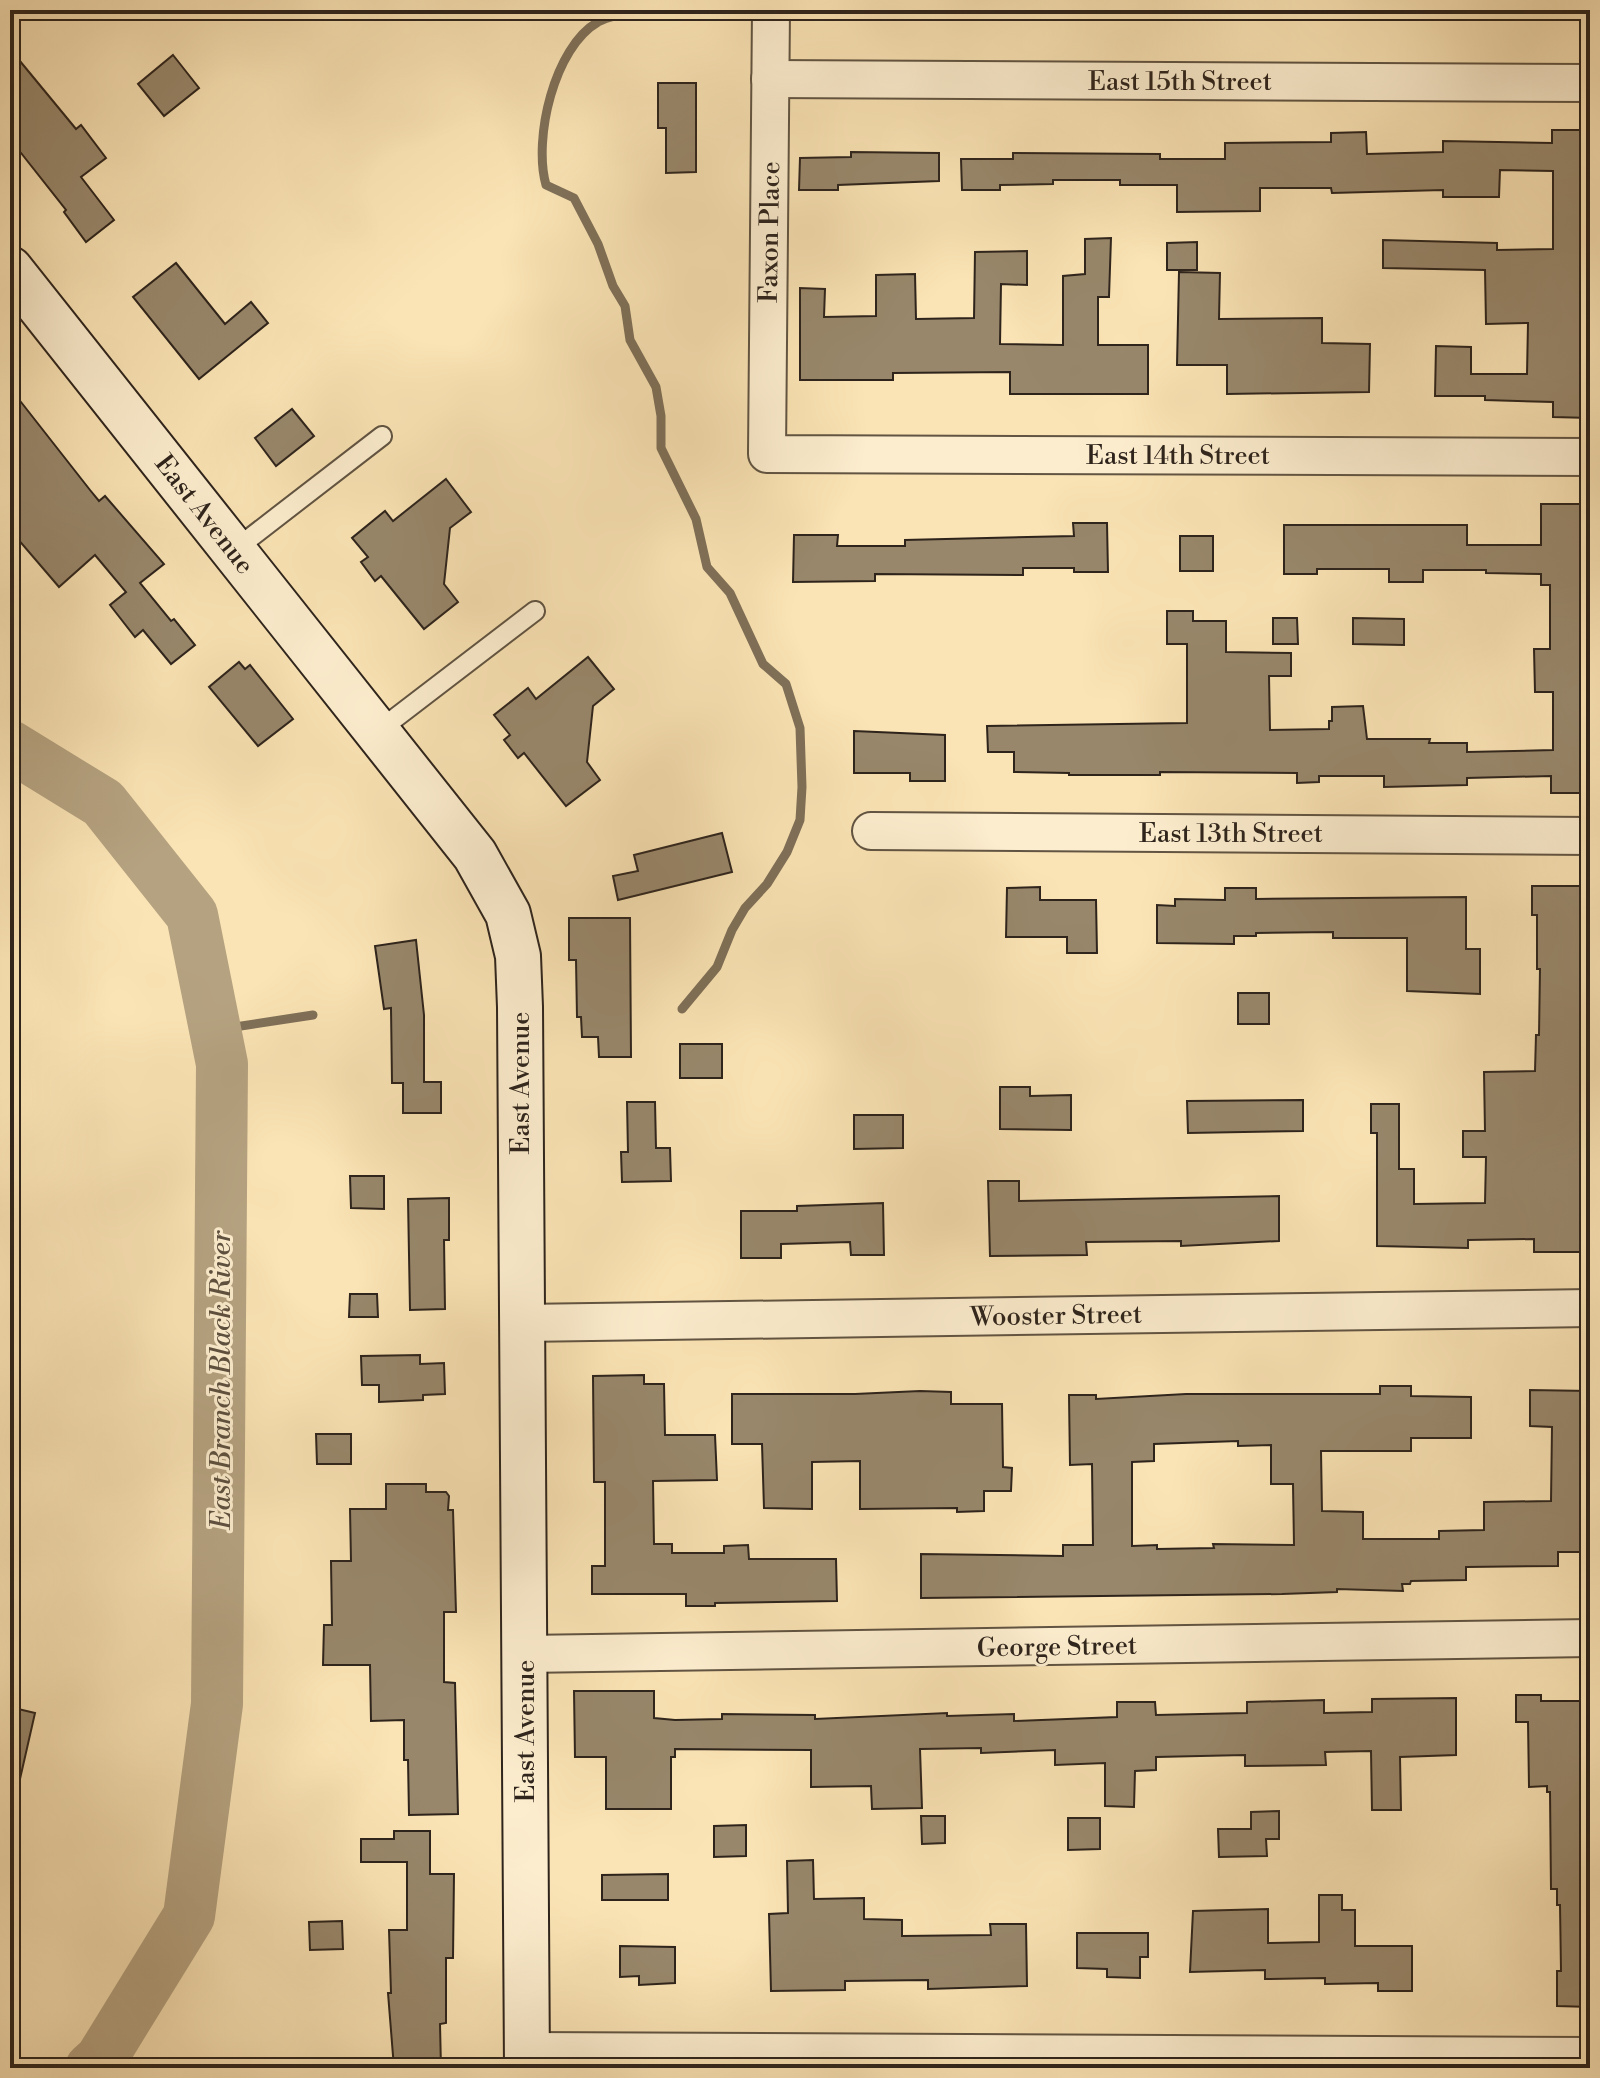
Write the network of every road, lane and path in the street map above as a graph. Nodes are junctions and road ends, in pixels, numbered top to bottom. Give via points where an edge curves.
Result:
1 (771, 10) edge
2 (770, 79) junction
3 (1590, 83) edge
4 (10, 269) edge
5 (382, 436) dead end
6 (767, 454) joint
7 (1590, 457) edge
8 (233, 551) junction
9 (535, 611) dead end
10 (377, 732) junction
11 (871, 831) dead end
12 (1590, 836) edge
13 (1590, 1308) edge
14 (522, 1323) junction
15 (1590, 1638) edge
16 (524, 1654) junction
17 (1590, 2056) edge
18 (527, 2059) edge

1 - 2 street, Faxon Place
2 - 3 street, East 15th Street
2 - 6 street, Faxon Place
4 - 8 street, East Avenue
5 - 8 lane
6 - 7 street, East 14th Street
8 - 10 street, East Avenue
9 - 10 lane
10 - 14 street, East Avenue via 475,855 508,914 518,956 520,1007
11 - 12 street, East 13th Street
13 - 14 street, Wooster Street
14 - 16 street, East Avenue
15 - 16 street, George Street
16 - 18 street, East Avenue
17 - 18 street

